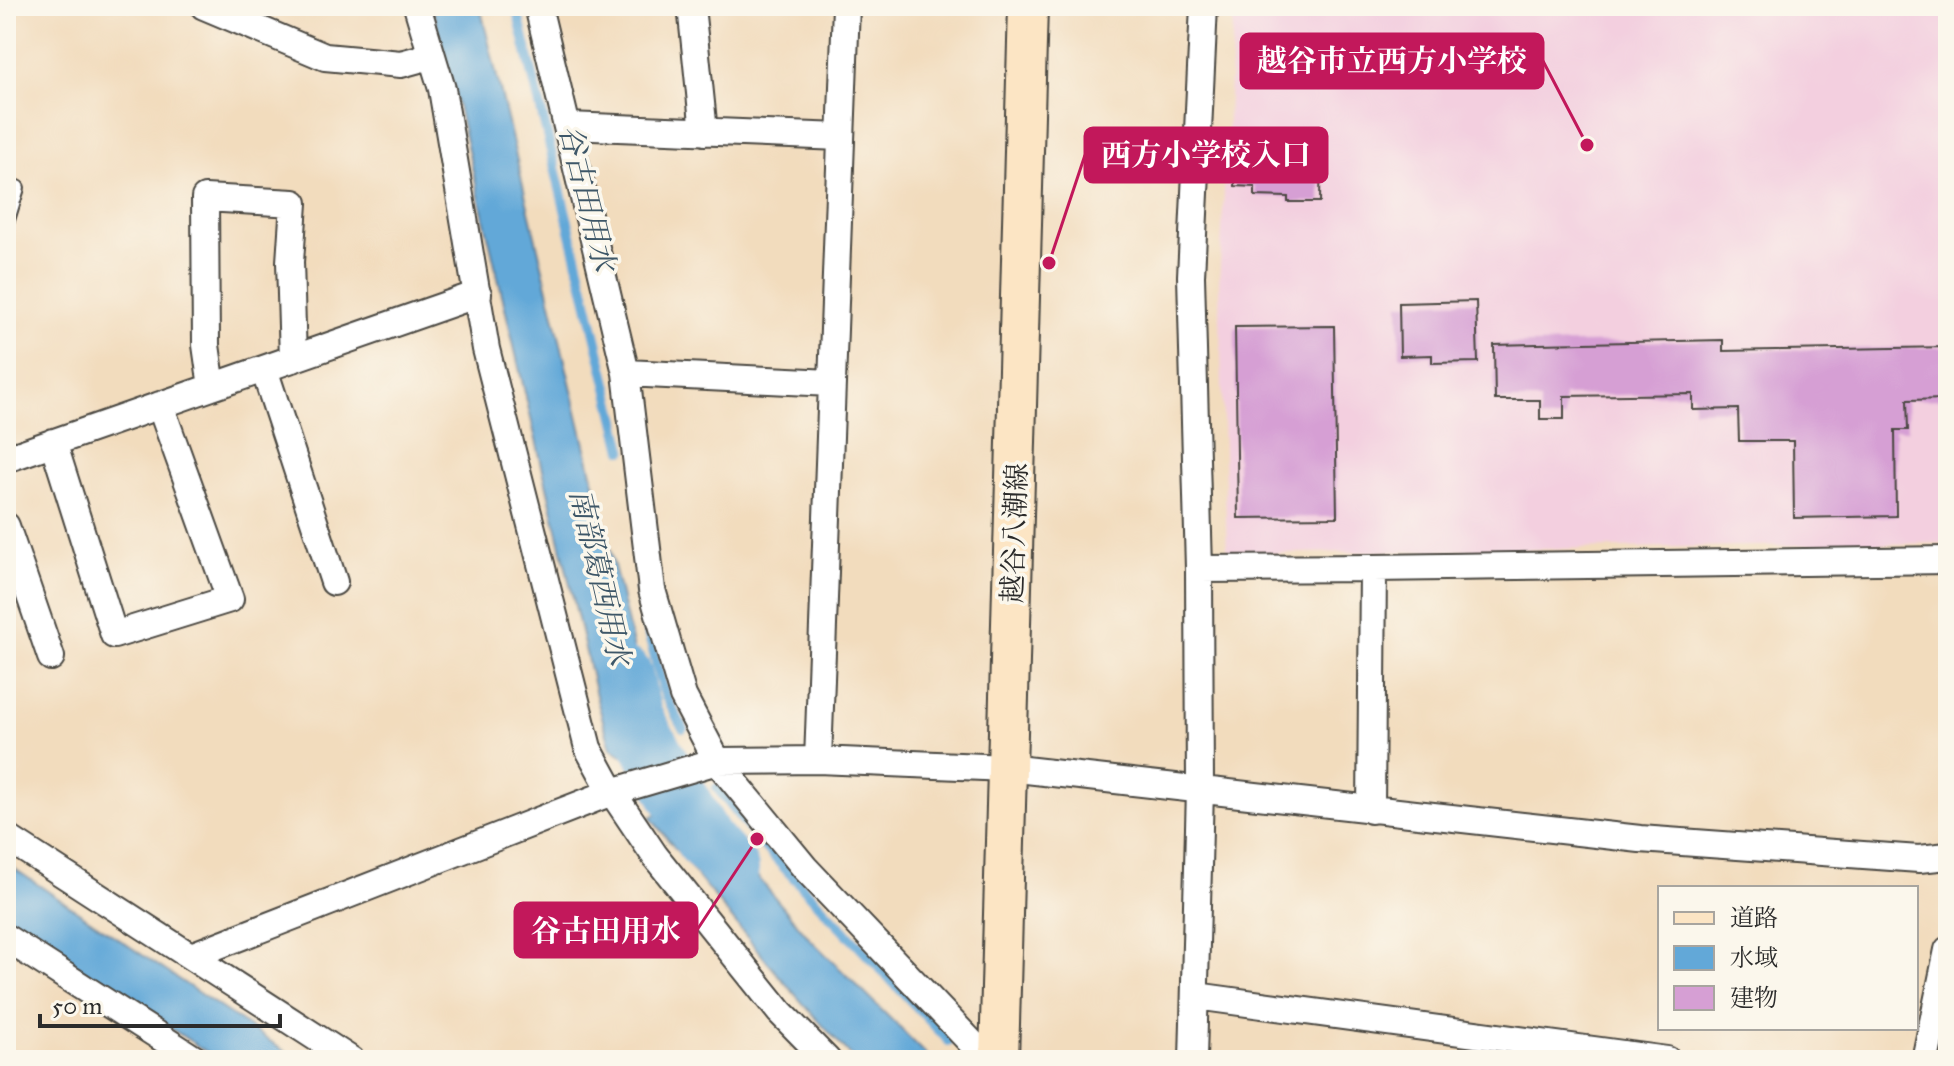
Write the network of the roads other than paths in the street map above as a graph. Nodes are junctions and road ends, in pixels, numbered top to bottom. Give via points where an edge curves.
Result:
1 (204, 6) edge
2 (417, 6) edge
3 (538, 6) edge
4 (691, 6) edge
5 (846, 6) edge
6 (1028, 6) edge
7 (1204, 6) edge
8 (430, 56) junction
9 (568, 126) junction
10 (704, 132) junction
11 (841, 137) junction
12 (17, 188) dead end
13 (6, 223) edge
14 (478, 294) junction
15 (293, 359) junction
16 (264, 369) junction
17 (626, 373) junction
18 (831, 383) junction
19 (212, 387) junction
20 (160, 405) junction
21 (53, 442) junction
22 (6, 459) edge
23 (6, 526) edge
24 (1948, 560) edge
25 (1373, 568) junction
26 (1199, 569) junction
27 (334, 582) dead end
28 (51, 657) dead end
29 (818, 760) junction
30 (717, 761) junction
31 (1007, 768) junction
32 (1200, 789) junction
33 (612, 792) junction
34 (1371, 810) junction
35 (6, 837) edge
36 (1948, 856) edge
37 (6, 938) edge
38 (1948, 950) edge
39 (191, 956) junction
40 (1196, 996) junction
41 (196, 1060) edge
42 (351, 1060) edge
43 (827, 1060) edge
44 (988, 1060) edge
45 (999, 1060) edge
46 (1193, 1060) edge
47 (1667, 1060) edge
48 (1925, 1060) edge

1 - 8 street via 325,57 401,64
2 - 8 street
3 - 9 street
4 - 10 street
5 - 11 street
6 - 31 main road, 越谷八潮線
7 - 26 street via 1191,276
8 - 14 street via 442,89
9 - 10 street
9 - 17 street
10 - 11 street
11 - 18 street
12 - 13 lane
14 - 15 street
14 - 33 street via 486,349 588,748
15 - 16 street
15 - 19 street via 294,203 205,198 206,345
16 - 19 street
16 - 27 street
17 - 18 street
17 - 30 street via 652,590 683,696
18 - 29 street
19 - 20 street
20 - 21 street
20 - 21 street via 230,599 114,635
21 - 22 street
23 - 28 street
24 - 25 street
25 - 26 street
25 - 34 street
26 - 32 street
29 - 30 street
29 - 31 street
30 - 33 street
30 - 44 street via 805,868
31 - 32 street
31 - 45 main road, 越谷八潮線
32 - 34 street
32 - 40 street
33 - 39 street
33 - 43 street via 664,868 780,1012
34 - 36 street via 1640,839 1919,859
35 - 39 street
37 - 41 street
38 - 48 street
39 - 42 street
40 - 46 street
40 - 47 street

